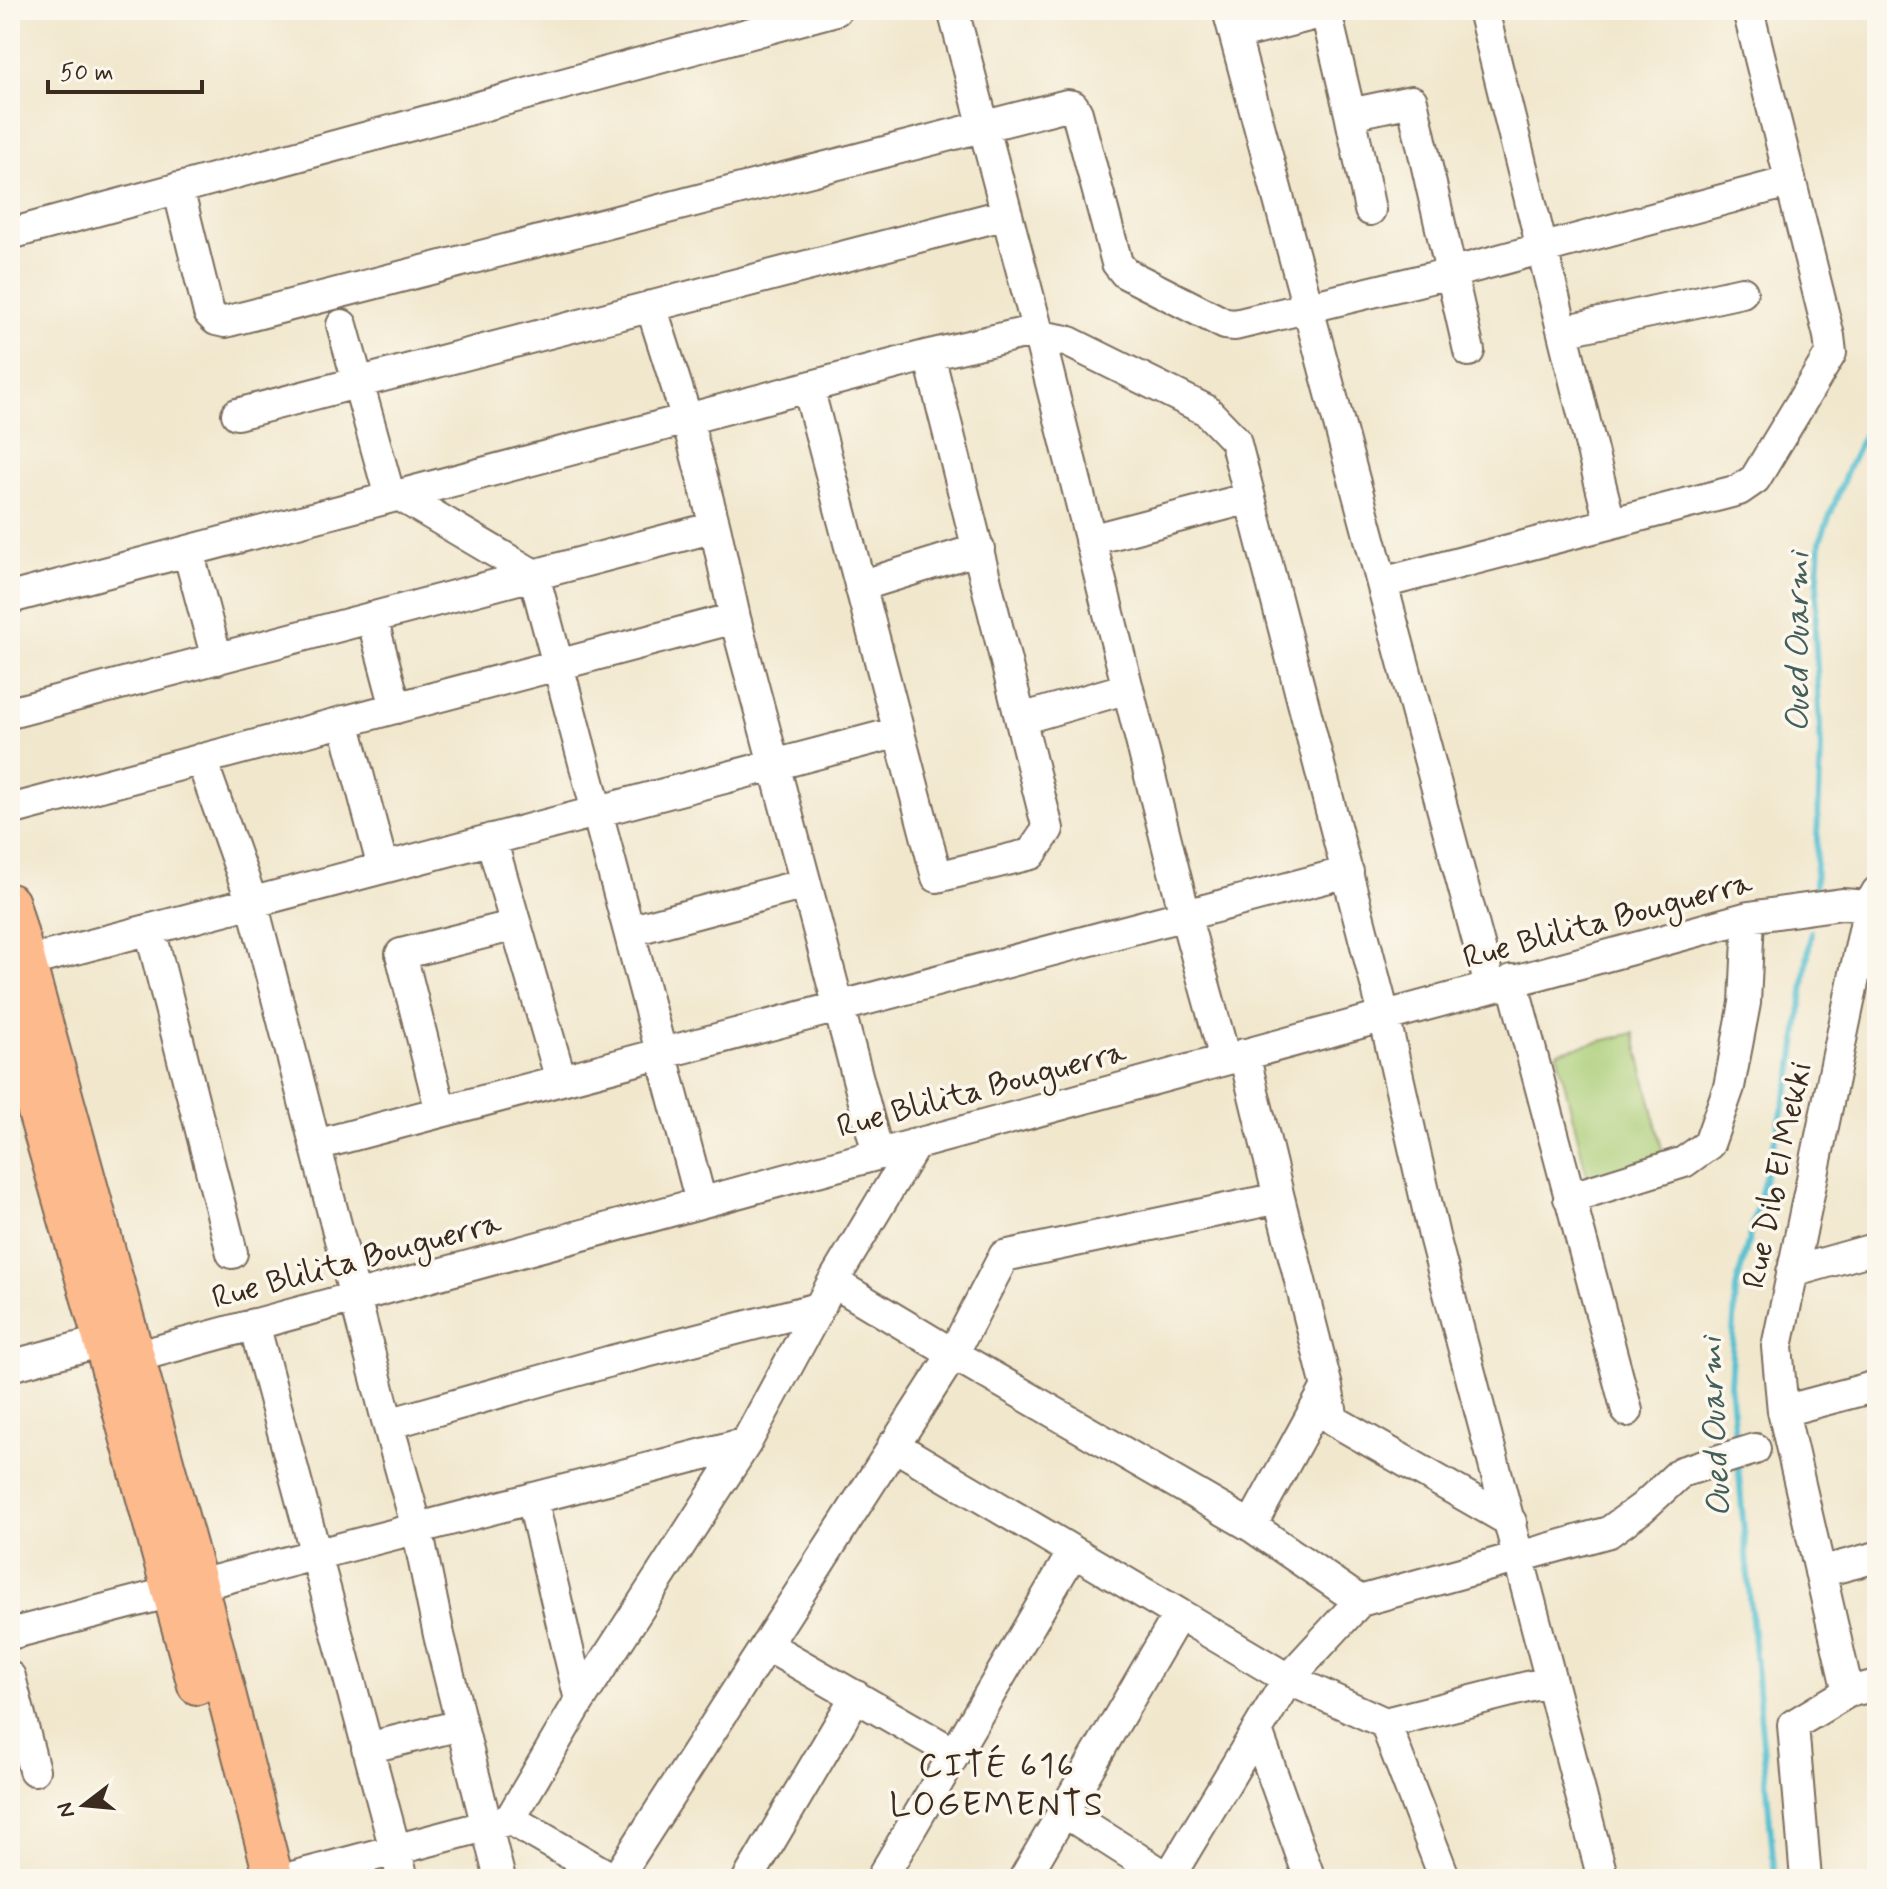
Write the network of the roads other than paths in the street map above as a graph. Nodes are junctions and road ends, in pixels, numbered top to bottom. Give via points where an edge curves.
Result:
1 (836, 10) edge
2 (953, 10) edge
3 (1483, 10) edge
4 (1748, 10) edge
5 (1329, 11) edge
6 (1231, 23) edge
7 (1350, 114) junction
8 (983, 125) junction
9 (1789, 182) junction
10 (178, 188) junction
11 (1370, 210) dead end
12 (1007, 214) junction
13 (10, 234) edge
14 (1543, 248) junction
15 (1451, 273) junction
16 (1742, 292) dead end
17 (651, 306) junction
18 (1309, 309) junction
19 (342, 325) dead end
20 (1563, 331) junction
21 (1039, 336) junction
22 (1469, 351) dead end
23 (929, 355) junction
24 (357, 382) junction
25 (808, 387) junction
26 (237, 414) dead end
27 (687, 419) junction
28 (395, 496) junction
29 (1250, 498) junction
30 (1610, 523) junction
31 (715, 527) junction
32 (1090, 540) junction
33 (979, 549) junction
34 (188, 551) junction
35 (534, 575) junction
36 (1382, 583) junction
37 (860, 586) junction
38 (10, 598) edge
39 (372, 618) junction
40 (735, 618) junction
41 (217, 659) junction
42 (558, 665) junction
43 (1128, 688) junction
44 (396, 708) junction
45 (10, 713) edge
46 (1021, 719) junction
47 (344, 721) junction
48 (899, 732) junction
49 (201, 759) junction
50 (773, 765) junction
51 (10, 810) edge
52 (597, 811) junction
53 (491, 839) junction
54 (383, 868) junction
55 (1348, 872) junction
56 (805, 884) junction
57 (252, 902) junction
58 (10, 903) edge
59 (1866, 903) edge
60 (1762, 914) junction
61 (1185, 915) junction
62 (516, 925) junction
63 (150, 929) junction
64 (629, 931) junction
65 (26, 962) junction
66 (1501, 983) junction
67 (838, 1007) junction
68 (1384, 1015) junction
69 (10, 1018) edge
70 (661, 1054) junction
71 (1235, 1056) junction
72 (561, 1080) junction
73 (441, 1112) junction
74 (916, 1143) junction
75 (316, 1145) junction
76 (878, 1154) junction
77 (1279, 1198) junction
78 (1569, 1198) junction
79 (701, 1202) junction
80 (1877, 1248) edge
81 (232, 1253) dead end
82 (1792, 1272) junction
83 (833, 1282) junction
84 (354, 1297) junction
85 (818, 1308) junction
86 (254, 1324) junction
87 (119, 1349) junction
88 (953, 1354) junction
89 (10, 1366) edge
90 (1877, 1386) edge
91 (1325, 1405) junction
92 (1627, 1411) dead end
93 (1783, 1411) junction
94 (388, 1424) junction
95 (746, 1443) junction
96 (893, 1445) junction
97 (1755, 1449) dead end
98 (532, 1498) junction
99 (1511, 1522) junction
100 (1251, 1526) junction
101 (417, 1528) junction
102 (1073, 1552) junction
103 (317, 1554) junction
104 (1519, 1557) junction
105 (1877, 1557) edge
106 (1820, 1572) junction
107 (185, 1589) junction
108 (1360, 1601) junction
109 (1179, 1614) junction
110 (10, 1634) edge
111 (766, 1645) junction
112 (10, 1677) edge
113 (1288, 1679) junction
114 (1551, 1681) junction
115 (1863, 1688) edge
116 (856, 1696) junction
117 (580, 1700) junction
118 (1385, 1723) junction
119 (461, 1725) junction
120 (1257, 1731) junction
121 (367, 1748) junction
122 (954, 1753) junction
123 (34, 1770) dead end
124 (1063, 1811) junction
125 (498, 1823) junction
126 (399, 1865) edge
127 (249, 1879) edge
128 (274, 1879) edge
129 (285, 1879) edge
130 (500, 1879) edge
131 (615, 1879) edge
132 (748, 1879) edge
133 (881, 1879) edge
134 (1024, 1879) edge
135 (1168, 1879) edge
136 (1310, 1879) edge
137 (1445, 1879) edge
138 (1603, 1879) edge
139 (1806, 1879) edge

1 - 10 street
2 - 8 street
3 - 14 street
4 - 9 street
5 - 6 street
5 - 7 street
6 - 18 street
7 - 11 street
7 - 15 street via 1412,101
8 - 10 street via 225,322 209,313
8 - 12 street
8 - 18 street via 1073,106 1112,251 1125,273 1225,324
9 - 14 street
9 - 30 street via 1831,353 1755,479 1739,490
10 - 13 street
12 - 17 street
12 - 21 street
14 - 15 street
14 - 20 street
15 - 18 street
15 - 22 street
16 - 20 street
17 - 24 street
17 - 27 street
18 - 36 street
19 - 24 street
20 - 30 street
21 - 23 street via 1024,333
21 - 29 street via 1067,341 1206,410 1235,440
21 - 32 street
23 - 25 street
23 - 33 street
24 - 26 street
24 - 28 street
25 - 27 street
25 - 37 street
27 - 28 street
27 - 31 street
28 - 34 street
28 - 35 street
29 - 32 street
29 - 55 street
30 - 36 street
31 - 35 street
31 - 40 street
32 - 43 street
33 - 37 street
33 - 46 street
34 - 38 street
34 - 41 street
35 - 39 street
35 - 42 street
36 - 66 street
37 - 48 street
39 - 41 street
39 - 44 street
40 - 42 street
40 - 50 street
41 - 45 street
42 - 44 street
42 - 52 street
43 - 46 street
43 - 61 street
44 - 47 street
46 - 48 street via 1048,829 1031,854 937,877
47 - 49 street
47 - 54 street
48 - 50 street
49 - 51 street
49 - 57 street
50 - 52 street
50 - 56 street
52 - 53 street
52 - 64 street
53 - 54 street
53 - 62 street
54 - 57 street
55 - 61 street
55 - 68 street
56 - 64 street
56 - 67 street
57 - 63 street
57 - 75 street
58 - 65 main road
59 - 60 street, Rue Blilita Bouguerra
59 - 82 street, Rue Dib El Mekki
60 - 66 street, Rue Blilita Bouguerra
60 - 78 street via 1729,1087 1709,1144 1684,1162
61 - 67 street
61 - 71 street
62 - 72 street
62 - 73 street via 401,954
63 - 65 street
63 - 81 street
64 - 70 street
65 - 87 main road
66 - 68 street, Rue Blilita Bouguerra
66 - 78 street
67 - 70 street
67 - 76 street
68 - 71 street, Rue Blilita Bouguerra
68 - 99 street via 1434,1236
69 - 87 main road
70 - 72 street
70 - 79 street
71 - 74 street, Rue Blilita Bouguerra
71 - 77 street
72 - 73 street
73 - 75 street
74 - 76 street, Rue Blilita Bouguerra
74 - 83 street
75 - 84 street
76 - 79 street, Rue Blilita Bouguerra
77 - 88 street via 1004,1256
77 - 91 street
78 - 92 street
79 - 84 street, Rue Blilita Bouguerra
80 - 82 street
82 - 93 street, Rue Dib El Mekki via 1777,1347
83 - 85 street
83 - 88 street
84 - 86 street, Rue Blilita Bouguerra
84 - 94 street
85 - 94 street
85 - 95 street
86 - 87 street, Rue Blilita Bouguerra
86 - 103 street
87 - 89 street, Rue Blilita Bouguerra
87 - 107 main road
88 - 96 street
88 - 100 street
90 - 93 street
91 - 99 street
91 - 100 street
93 - 106 street, Rue Dib El Mekki
94 - 101 street
95 - 98 street
95 - 117 street
96 - 102 street
96 - 111 street
97 - 104 street via 1681,1472 1609,1532
98 - 101 street
98 - 117 street
99 - 104 street
100 - 108 street
101 - 103 street
101 - 119 street
102 - 109 street
102 - 122 street
103 - 107 street
103 - 121 street
104 - 108 street
104 - 114 street
105 - 106 street
106 - 115 street, Rue Dib El Mekki
107 - 110 street
107 - 127 main road
107 - 128 main road
108 - 113 street
109 - 113 street
109 - 124 street
111 - 116 street
111 - 131 street
112 - 123 street
113 - 118 street
113 - 120 street
114 - 118 street
114 - 138 street
115 - 139 street via 1793,1725
116 - 122 street
116 - 132 street
117 - 125 street
118 - 137 street
119 - 121 street
119 - 125 street
120 - 135 street
120 - 136 street
121 - 126 street
122 - 133 street
124 - 134 street
124 - 135 street
125 - 126 street
125 - 130 street
125 - 131 street
126 - 129 street

